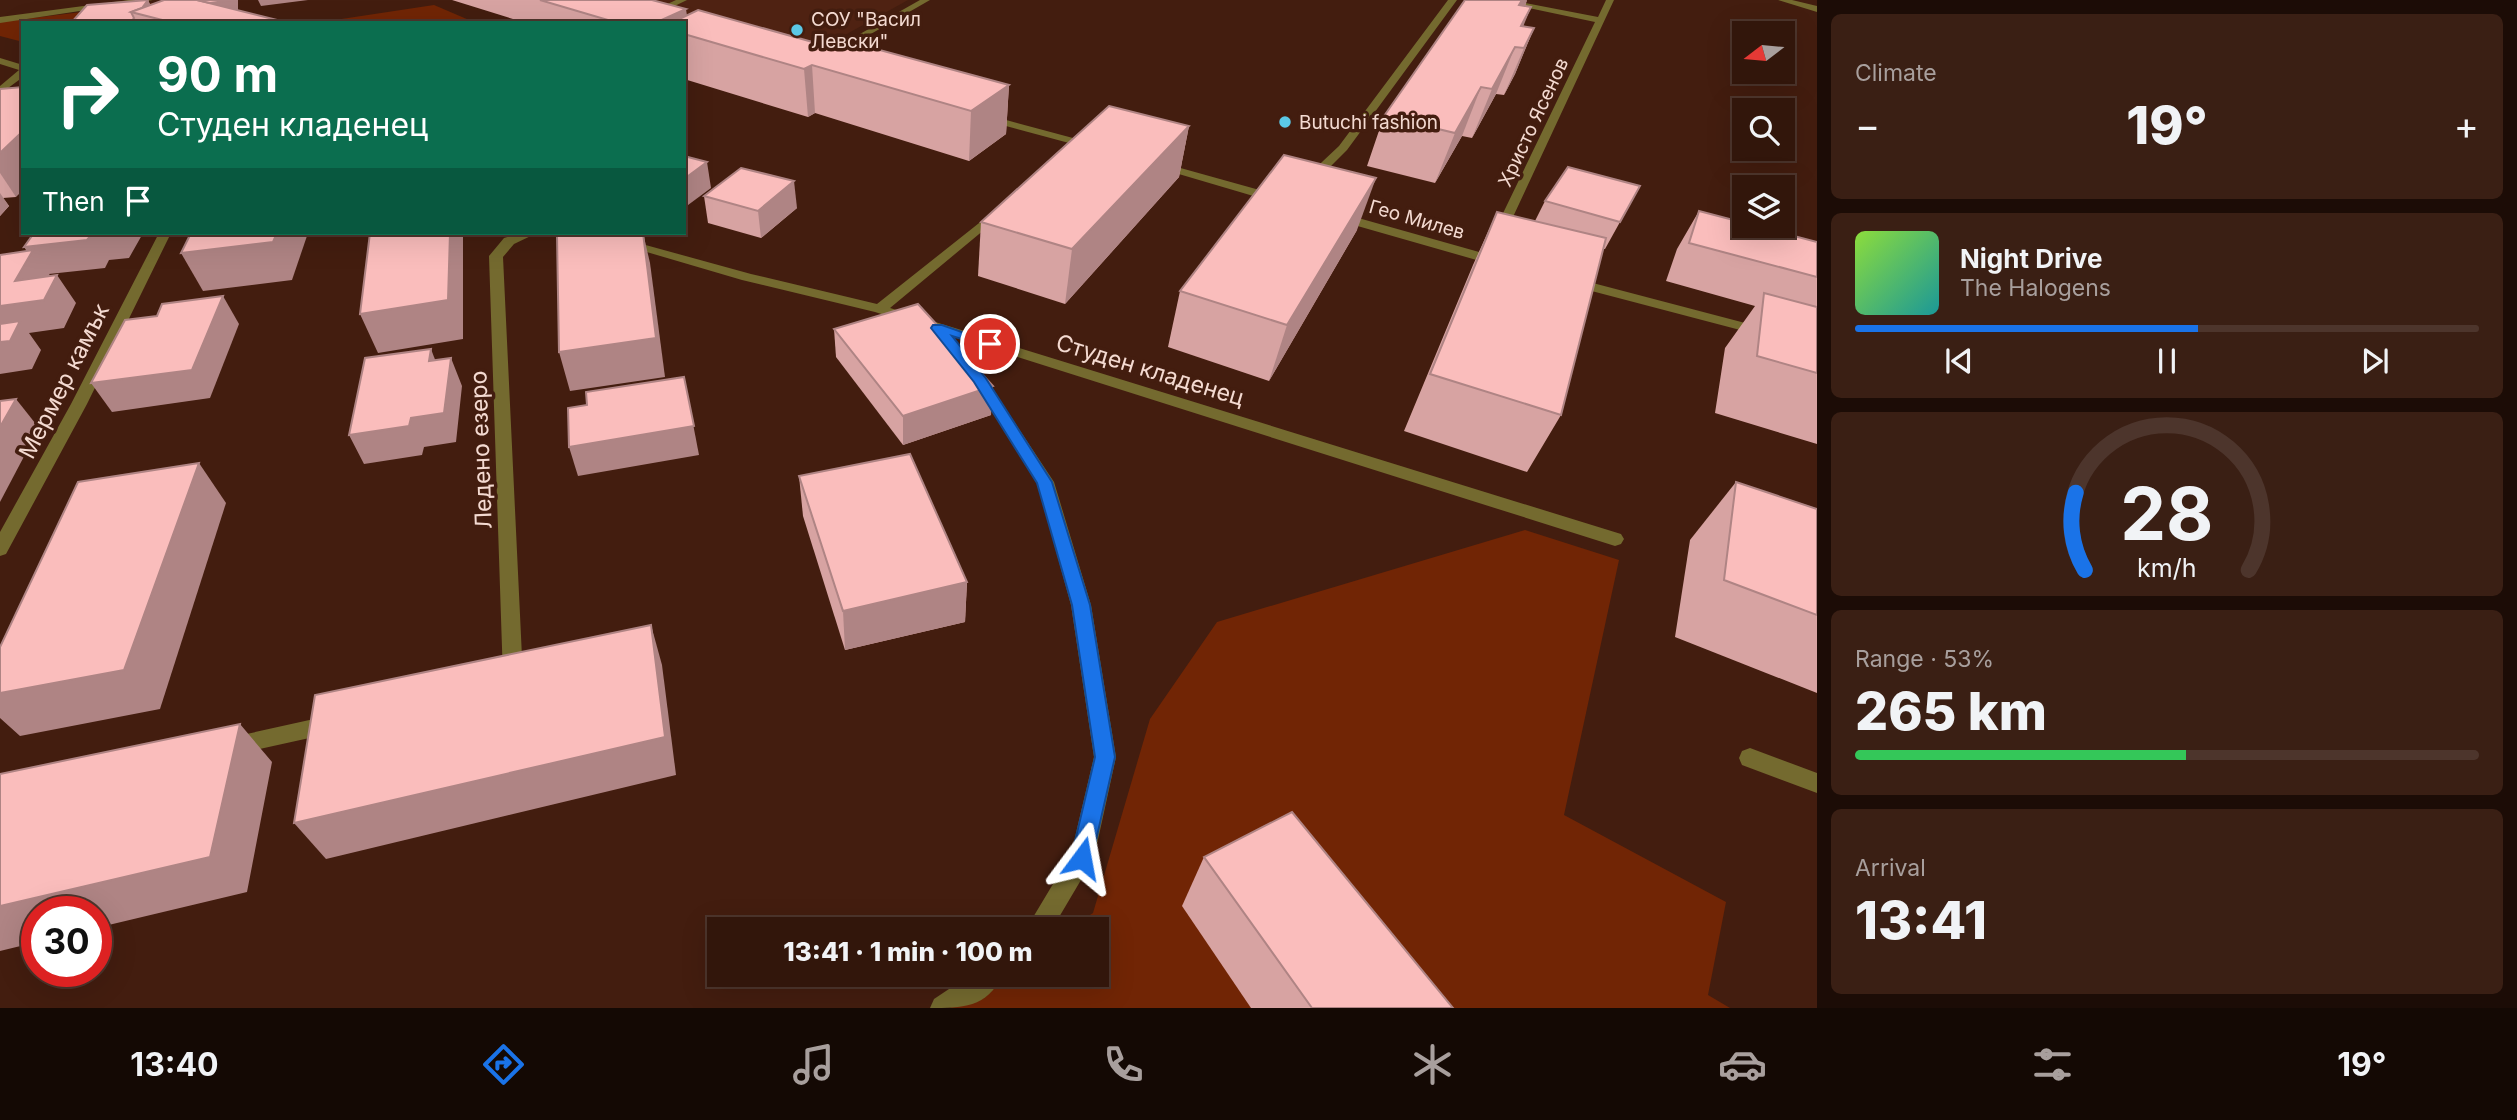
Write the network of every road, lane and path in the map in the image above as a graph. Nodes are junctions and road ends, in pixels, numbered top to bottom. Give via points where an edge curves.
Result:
1 (149, 0) edge
2 (683, 0) edge
3 (926, 0) edge
4 (1452, 0) edge
5 (1494, 0) edge
6 (1610, 0) edge
7 (1782, 0) edge
8 (1817, 9) edge
9 (0, 20) edge
10 (1601, 20) junction
11 (637, 21) edge
12 (0, 61) edge
13 (21, 69) edge
14 (21, 72) edge
15 (819, 72) edge
16 (0, 91) edge
17 (977, 115) edge
18 (1108, 151) edge
19 (1146, 162) edge
20 (1008, 204) edge
21 (1327, 213) edge
22 (164, 235) edge
23 (525, 235) edge
24 (595, 235) edge
25 (1487, 259) junction
26 (1513, 266) edge
27 (1553, 276) edge
28 (880, 309) junction
29 (937, 328) junction
30 (1777, 336) edge
31 (1615, 539) dead end
32 (0, 549) edge
33 (538, 679) edge
34 (513, 684) junction
35 (491, 690) edge
36 (348, 721) edge
37 (214, 750) edge
38 (1750, 758) dead end
39 (1817, 783) edge
40 (1045, 917) edge
41 (973, 1001) edge
42 (943, 1008) edge

1 - 9 street
2 - 11 street
3 - 15 street via 806,68
4 - 19 street via 1343,148 1292,197
5 - 10 street
6 - 10 street, Христо Ясенов
7 - 8 street
10 - 25 street, Христо Ясенов
12 - 13 street
14 - 16 street
17 - 18 street via 1077,148
20 - 28 street
21 - 25 street, Гео Милев
22 - 32 street, Мермер камък
23 - 34 street, Ледено езеро via 509,241 496,256
24 - 28 street, Студен кладенец
25 - 26 street, Гео Милев
27 - 30 street
28 - 29 street, Студен кладенец
29 - 31 street, Студен кладенец
29 - 40 street via 980,380 1045,482 1081,605 1105,757 1082,858
33 - 34 street
34 - 35 street
36 - 37 street
38 - 39 street
41 - 42 street

